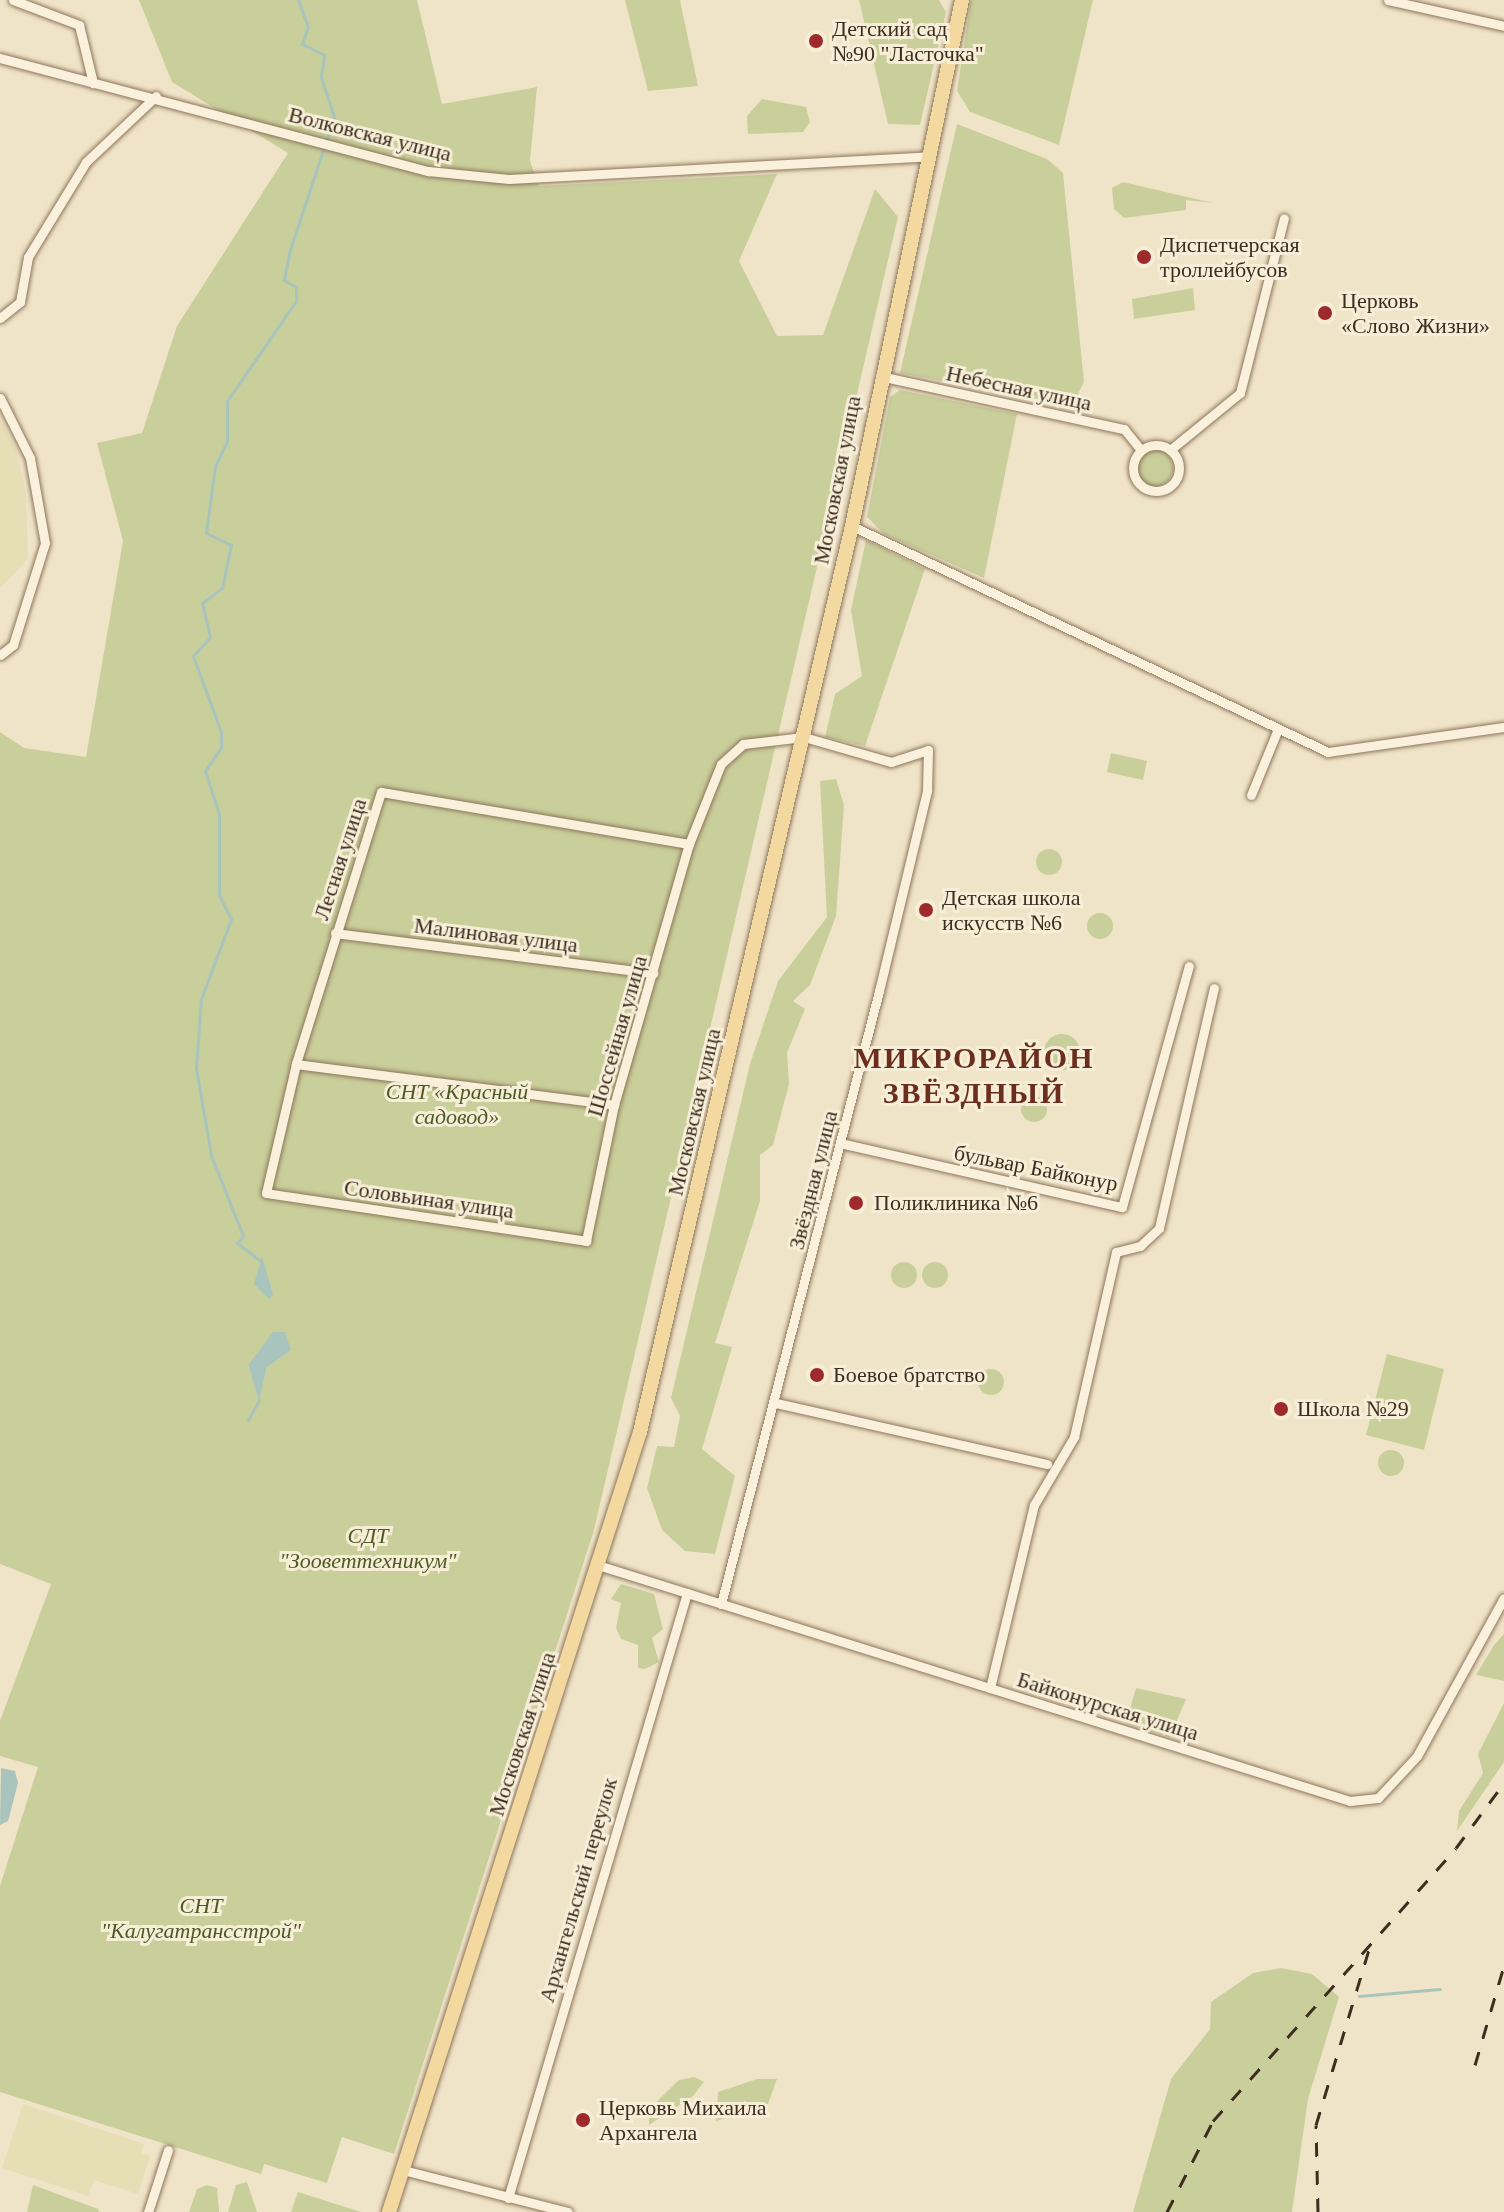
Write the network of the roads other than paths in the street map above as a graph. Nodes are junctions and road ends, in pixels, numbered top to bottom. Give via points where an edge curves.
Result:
1 (13, 0) edge
2 (962, 0) edge
3 (1388, 0) edge
4 (1504, 26) edge
5 (0, 58) edge
6 (93, 83) junction
7 (156, 96) junction
8 (930, 156) junction
9 (1284, 218) dead end
10 (0, 318) edge
11 (880, 376) junction
12 (0, 398) edge
13 (1141, 450) junction
14 (1170, 450) junction
15 (852, 526) junction
16 (0, 655) edge
17 (1504, 727) edge
18 (1278, 729) junction
19 (804, 737) junction
20 (1251, 795) dead end
21 (689, 844) junction
22 (335, 933) junction
23 (1189, 966) dead end
24 (653, 973) junction
25 (1214, 988) dead end
26 (296, 1064) junction
27 (614, 1105) junction
28 (840, 1143) junction
29 (266, 1193) joint
30 (586, 1241) joint
31 (776, 1403) junction
32 (1047, 1464) dead end
33 (601, 1566) junction
34 (687, 1593) junction
35 (1504, 1598) edge
36 (721, 1604) junction
37 (990, 1688) junction
38 (168, 2150) dead end
39 (403, 2170) junction
40 (508, 2198) junction
41 (148, 2212) edge
42 (389, 2212) edge
43 (568, 2212) edge

1 - 6 street via 79,25
2 - 8 main road, Московская улица
3 - 4 street
5 - 6 street, Волковская улица
6 - 7 street, Волковская улица
7 - 8 street, Волковская улица via 428,171 509,179
7 - 10 street via 86,162 28,257 20,302
8 - 11 main road, Московская улица
9 - 14 street via 1240,393
11 - 13 street, Небесная улица via 1124,429
11 - 15 main road, Московская улица
12 - 16 street via 30,458 45,543 13,645
13 - 14 street
13 - 14 street via 1132,472 1153,491 1177,477
15 - 18 street
15 - 19 main road, Московская улица
17 - 18 street via 1350,752 1328,752
18 - 20 street
19 - 21 street, Шоссейная улица via 743,744 721,764
19 - 28 street, Звёздная улица via 891,762 928,750 927,791
19 - 33 main road, Московская улица via 640,1432
21 - 22 street, Лесная улица via 381,792
21 - 24 street, Шоссейная улица
22 - 24 street, Малиновая улица
22 - 26 street, Лесная улица
23 - 28 street, бульвар Байконур via 1122,1207
24 - 27 street, Шоссейная улица
25 - 37 street via 1159,1228 1140,1246 1116,1252 1074,1437 1034,1505
26 - 27 street
26 - 29 street, Лесная улица
27 - 30 street, Шоссейная улица
28 - 31 street, Звёздная улица
29 - 30 street, Соловьиная улица
31 - 32 street
31 - 36 street, Звёздная улица
33 - 34 street, Байконурская улица
33 - 39 main road, Московская улица
34 - 36 street, Байконурская улица
34 - 40 street, Архангельский переулок
35 - 37 street, Байконурская улица via 1417,1756 1378,1798 1321,1793
36 - 37 street, Байконурская улица
38 - 41 street
39 - 40 street
39 - 42 main road, Московская улица
40 - 43 street

